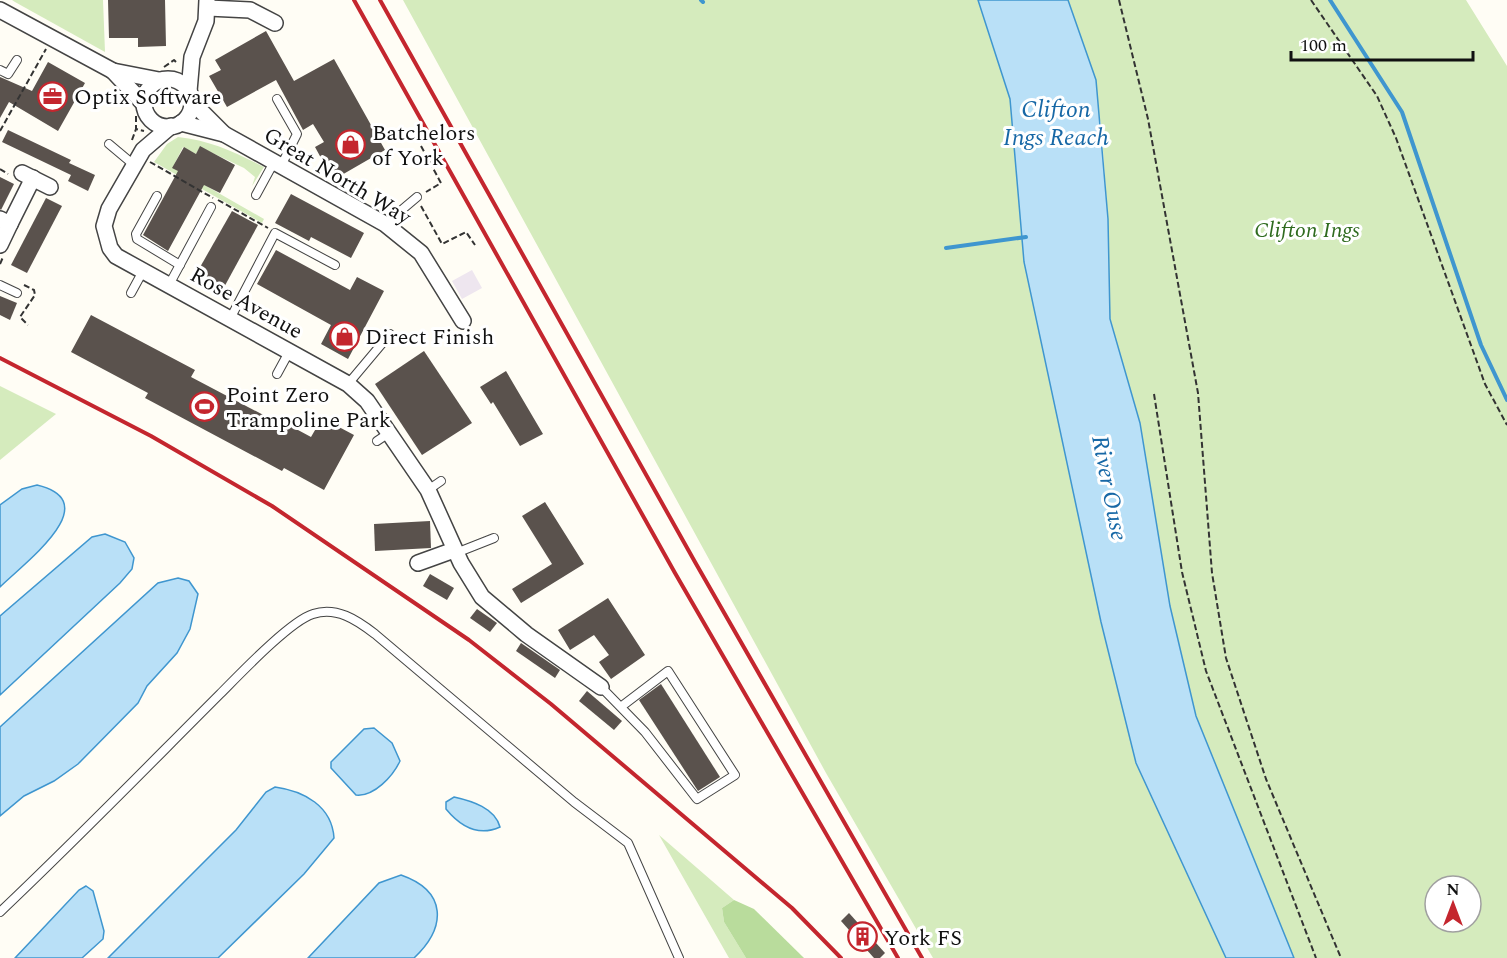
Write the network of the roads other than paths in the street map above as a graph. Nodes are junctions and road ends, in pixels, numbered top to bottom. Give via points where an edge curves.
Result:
1 (208, 4) edge
2 (0, 10) edge
3 (275, 23) dead end
4 (192, 57) junction
5 (17, 60) dead end
6 (0, 70) edge
7 (113, 70) junction
8 (162, 80) junction
9 (191, 97) junction
10 (277, 99) dead end
11 (146, 109) junction
12 (176, 125) junction
13 (224, 134) junction
14 (109, 144) dead end
15 (137, 154) junction
16 (278, 164) junction
17 (50, 187) dead end
18 (256, 195) dead end
19 (157, 196) dead end
20 (417, 198) road end
21 (211, 207) dead end
22 (5, 221) edge
23 (385, 224) junction
24 (0, 245) edge
25 (180, 265) junction
26 (335, 265) dead end
27 (143, 271) junction
28 (0, 285) edge
29 (169, 285) junction
30 (17, 293) dead end
31 (131, 293) dead end
32 (230, 319) junction
33 (463, 321) dead end
34 (390, 334) dead end
35 (289, 352) junction
36 (277, 374) dead end
37 (348, 384) junction
38 (494, 538) dead end
39 (455, 552) junction
40 (418, 562) dead end
41 (601, 687) joint
42 (622, 706) junction
43 (0, 912) edge
44 (679, 958) edge

1 - 3 street via 250,10
1 - 4 street
2 - 7 street
4 - 8 street
4 - 9 street
5 - 6 lane via 8,74
7 - 8 street
7 - 11 street
8 - 9 street via 183,84
8 - 11 street via 151,86
9 - 12 street via 189,114
9 - 13 street, Great North Way
10 - 16 lane via 297,134
11 - 12 street via 157,123
11 - 15 street, Rose Avenue
12 - 13 street, Great North Way
12 - 15 street, Rose Avenue
13 - 16 street, Great North Way
14 - 15 lane
15 - 27 street, Rose Avenue via 104,226 116,256
16 - 18 lane
16 - 23 street, Great North Way via 359,203
17 - 22 street via 27,176
19 - 25 lane via 136,234 137,239
20 - 23 lane
21 - 25 lane
22 - 24 street
23 - 33 street, Great North Way via 421,253
25 - 29 lane
26 - 32 lane via 275,232
27 - 29 street, Rose Avenue
27 - 31 lane
28 - 30 lane
29 - 32 street, Rose Avenue
32 - 35 street, Rose Avenue
34 - 37 lane
35 - 36 lane
35 - 37 street, Rose Avenue
37 - 39 street, Rose Avenue via 367,401 383,437 434,485
38 - 39 lane
39 - 40 street
39 - 41 street, Rose Avenue via 485,600
41 - 42 lane
42 - 42 lane via 697,799 735,775 668,671
43 - 44 lane via 253,662 304,617 334,612 353,617 375,634 628,843

